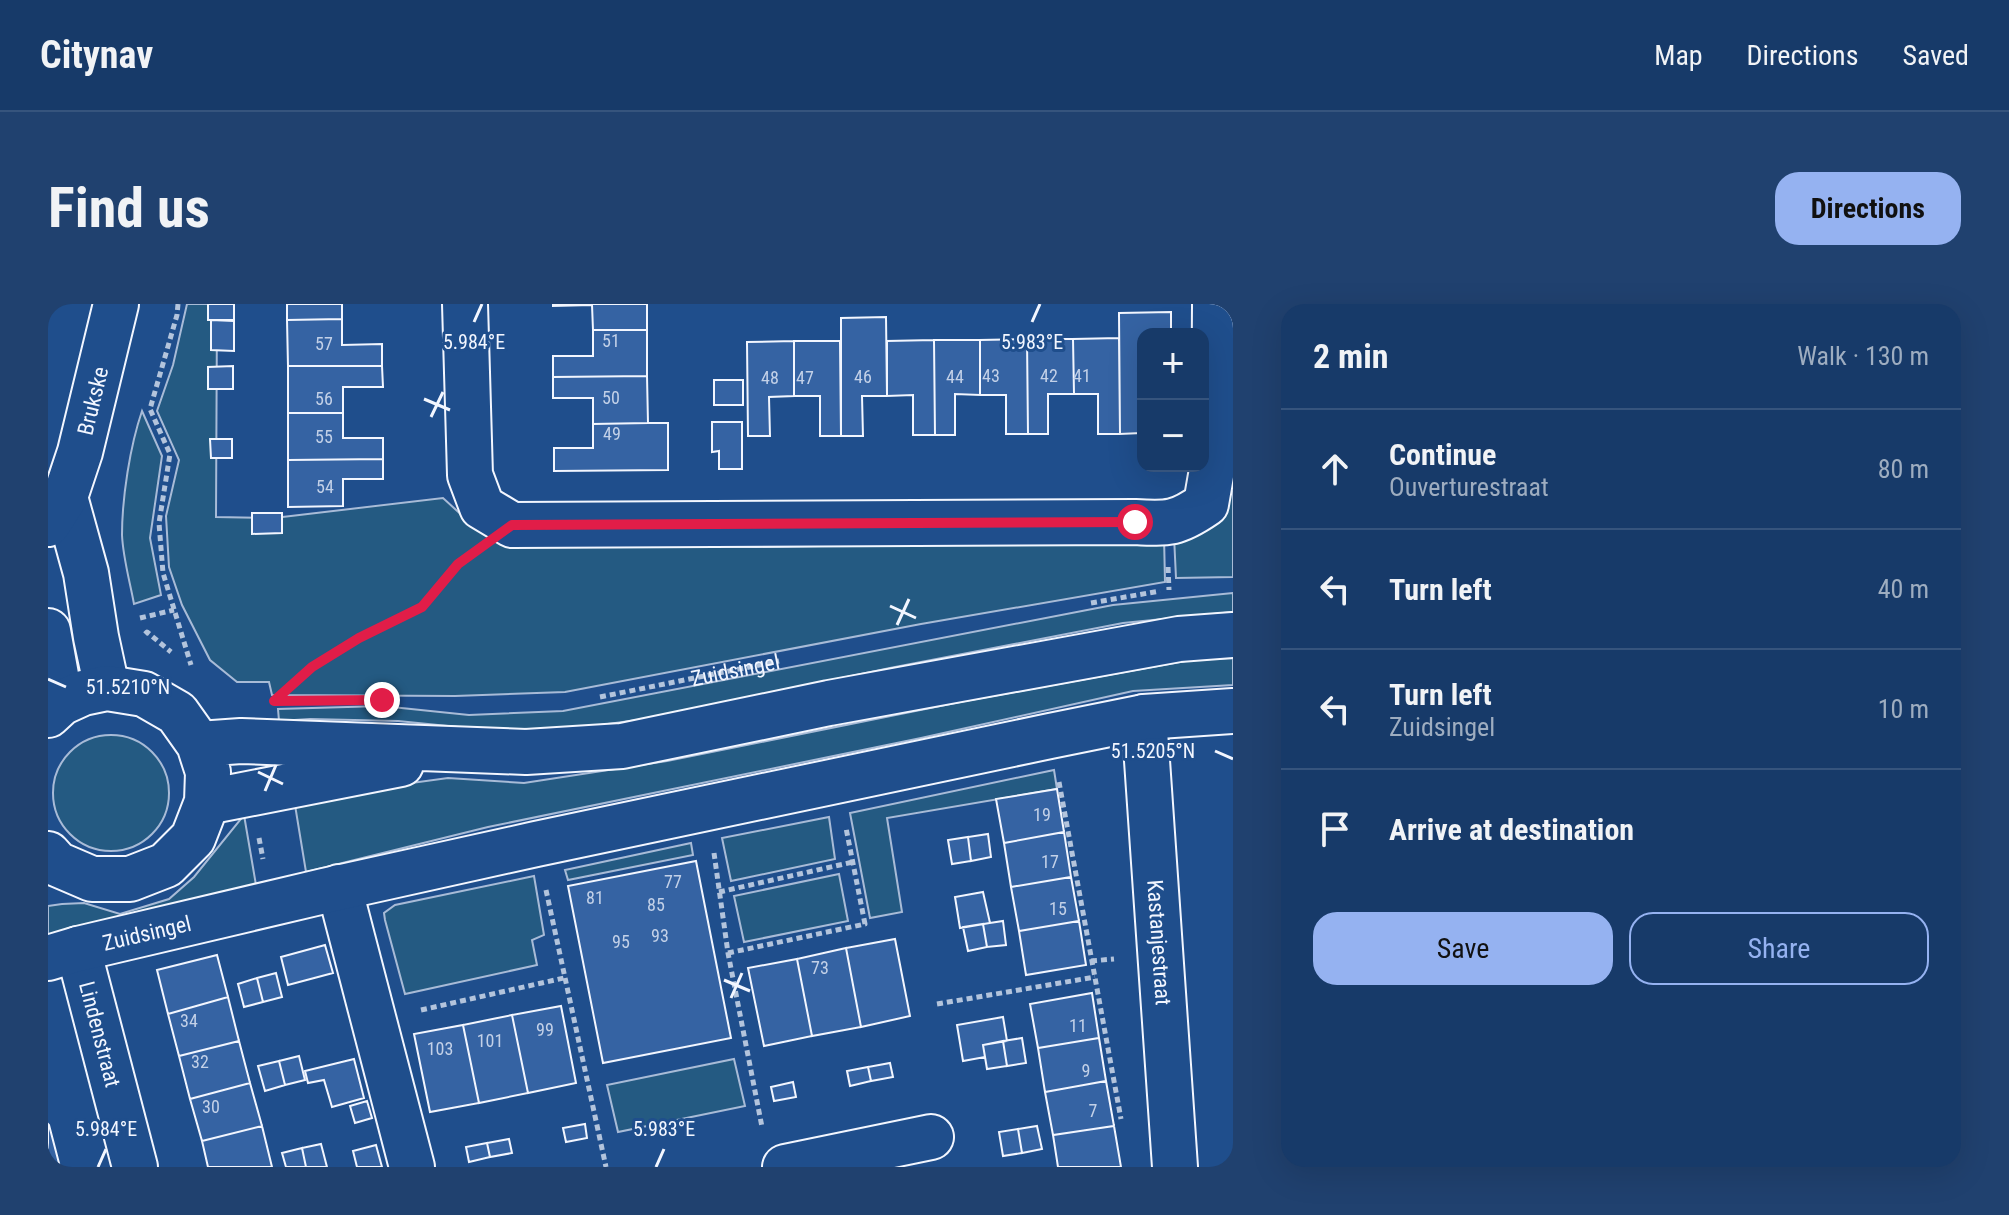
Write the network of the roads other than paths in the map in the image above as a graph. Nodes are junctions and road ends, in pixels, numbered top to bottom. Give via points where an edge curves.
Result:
1 (116, 304) edge
2 (465, 304) edge
3 (1215, 304) edge
4 (64, 447) edge
5 (54, 504) edge
6 (48, 631) edge
7 (1233, 635) edge
8 (107, 688) junction
9 (55, 709) edge
10 (1233, 711) edge
11 (1144, 717) junction
12 (199, 744) junction
13 (462, 751) junction
14 (207, 802) junction
15 (51, 862) edge
16 (339, 887) junction
17 (63, 954) edge
18 (931, 1137) dead end
19 (774, 1152) edge
20 (135, 1167) edge
21 (412, 1167) edge
22 (1175, 1167) edge

1 - 4 street, Brukske
2 - 3 street via 470,475 482,507 512,525 1168,524 1206,504 1214,458
4 - 5 street, Brukske
5 - 8 street, Brukske via 86,573
6 - 9 street
7 - 13 street via 1118,650 622,746
8 - 9 street via 83,693
8 - 12 street via 144,694 177,713
10 - 11 street, Zuidsingel
11 - 16 street, Zuidsingel
11 - 22 street, Kastanjestraat
12 - 13 street via 241,741
12 - 14 street via 208,772
13 - 14 street
14 - 15 street via 193,838 166,865 130,879 92,879
16 - 17 street, Zuidsingel
16 - 21 street
17 - 20 street, Lindenstraat
18 - 19 street

